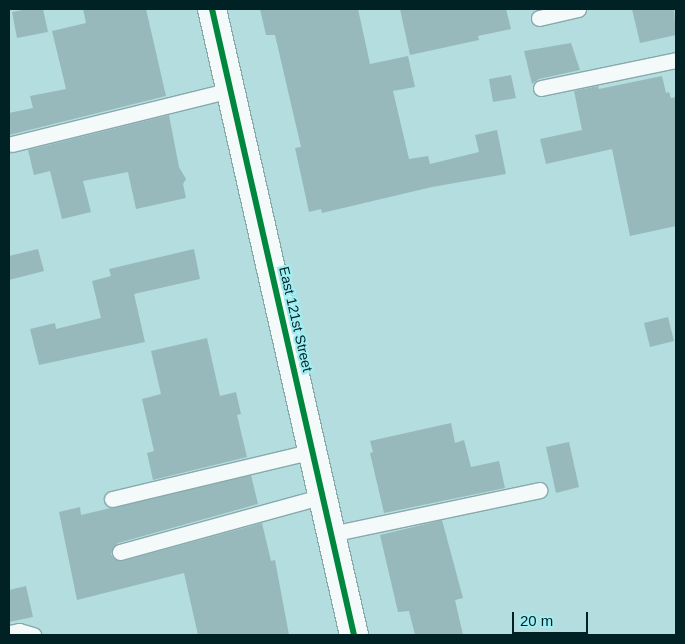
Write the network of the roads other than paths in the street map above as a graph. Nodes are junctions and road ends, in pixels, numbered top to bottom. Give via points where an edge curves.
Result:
1 (212, 9) edge
2 (578, 9) edge
3 (539, 18) dead end
4 (676, 60) edge
5 (541, 88) dead end
6 (230, 90) junction
7 (12, 144) dead end
8 (313, 452) junction
9 (539, 490) dead end
10 (323, 496) junction
11 (112, 499) dead end
12 (331, 534) junction
13 (120, 552) dead end
14 (9, 633) edge
15 (33, 635) edge
16 (354, 635) edge

1 - 6 street, East 121st Street
2 - 3 lane
4 - 5 lane
6 - 7 lane
6 - 8 street, East 121st Street
8 - 10 street, East 121st Street
8 - 11 lane
9 - 12 lane
10 - 12 street, East 121st Street
10 - 13 lane
12 - 16 street, East 121st Street
14 - 15 lane via 20,631

